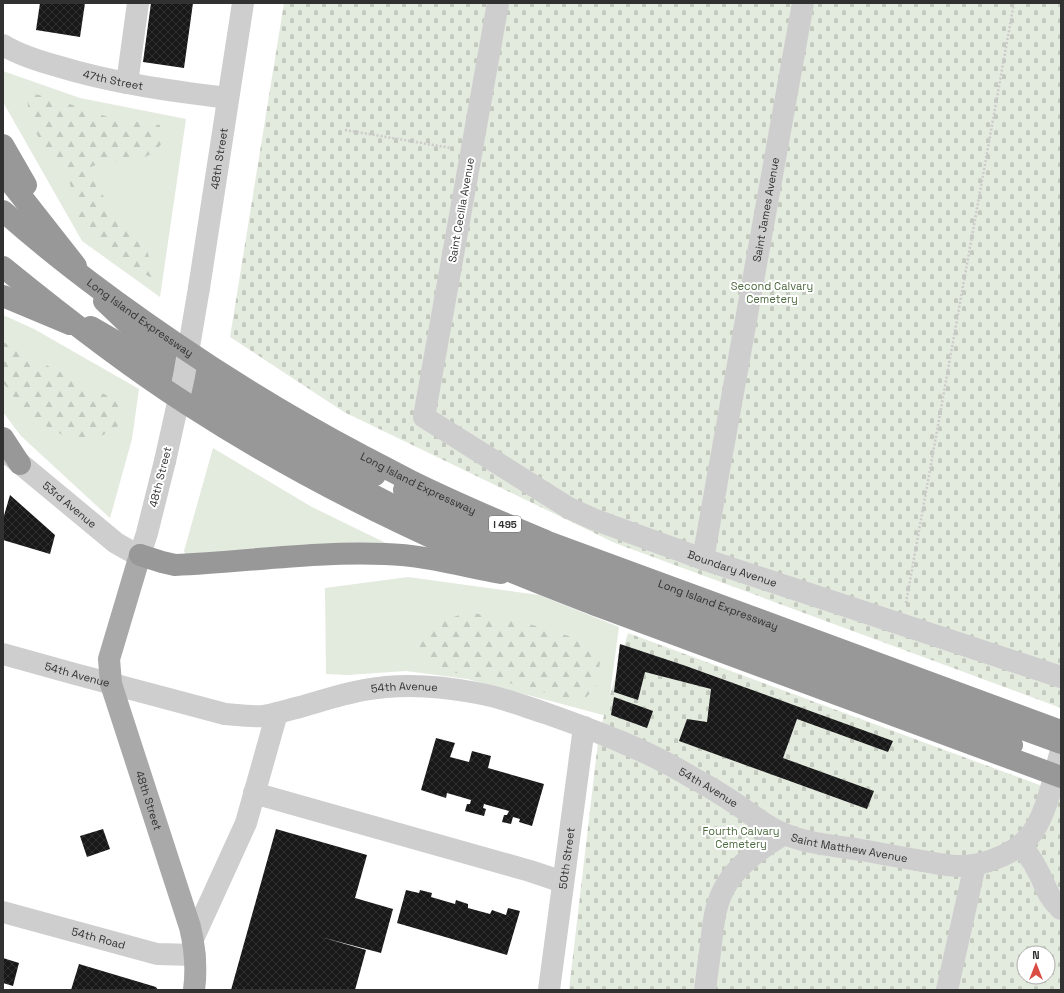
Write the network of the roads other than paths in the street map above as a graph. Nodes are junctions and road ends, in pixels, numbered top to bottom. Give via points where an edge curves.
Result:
1 (138, 3) edge
2 (242, 3) edge
3 (498, 3) edge
4 (803, 3) edge
5 (3, 45) edge
6 (127, 83) junction
7 (228, 98) junction
8 (3, 145) edge
9 (3, 173) edge
10 (3, 211) edge
11 (61, 247) junction
12 (3, 267) edge
13 (3, 277) edge
14 (3, 296) edge
15 (129, 349) junction
16 (424, 417) joint
17 (3, 438) edge
18 (3, 449) edge
19 (20, 464) junction
20 (140, 556) junction
21 (703, 559) junction
22 (601, 593) junction
23 (3, 654) edge
24 (1061, 677) edge
25 (112, 684) junction
26 (277, 713) junction
27 (584, 727) junction
28 (1061, 731) edge
29 (1015, 736) junction
30 (1061, 743) edge
31 (1061, 750) edge
32 (1061, 763) edge
33 (1061, 777) edge
34 (254, 793) junction
35 (784, 834) junction
36 (1021, 845) junction
37 (975, 865) junction
38 (563, 882) junction
39 (1061, 909) edge
40 (3, 912) edge
41 (194, 947) junction
42 (194, 990) edge
43 (549, 990) edge
44 (705, 990) edge
45 (947, 990) edge

1 - 6 street
2 - 7 street, 48th Street
3 - 16 street, Saint Cecilia Avenue
4 - 21 street, Saint James Avenue
5 - 6 street, 47th Street via 47,64
6 - 7 street, 47th Street
7 - 20 street, 48th Street, bridge via 184,376
8 - 11 highway
9 - 11 highway
10 - 28 highway, Long Island Expressway / I 495, bridge via 87,280 212,368 275,407 409,480 548,542
11 - 29 highway via 98,296 139,332 269,418 335,454 473,523
12 - 33 highway, bridge via 65,317 187,404 309,476 454,548 530,580
13 - 15 highway
14 - 15 highway
15 - 22 highway via 259,432 394,506 529,567
16 - 21 street, Boundary Avenue via 580,514
17 - 19 highway
18 - 19 street, 53rd Avenue
19 - 20 street, 53rd Avenue via 116,543
20 - 22 highway via 175,565 318,554 402,555
20 - 25 main road, 48th Street via 109,660
21 - 24 street, Boundary Avenue
22 - 29 highway
23 - 25 street, 54th Avenue
25 - 26 street, 54th Avenue via 225,714 264,716
25 - 41 main road, 48th Street
26 - 27 street, 54th Avenue via 348,693 386,687 422,687 492,696
26 - 34 street, 48th Street
27 - 35 street, 54th Avenue via 664,761
27 - 38 street, 50th Street
29 - 30 highway
29 - 32 highway
31 - 36 street, Saint Matthew Avenue via 1044,810 1034,831
34 - 38 street
34 - 41 street, 48th Street via 246,823
35 - 37 street, Saint Matthew Avenue via 924,862
35 - 44 street, Saint Matthew Avenue via 744,862 724,888 713,926
36 - 37 street, Saint Matthew Avenue via 995,859
36 - 39 street via 1037,869 1051,899
37 - 45 street
38 - 43 street, 50th Street
40 - 41 street, 54th Road via 157,954
41 - 42 main road, 48th Street

